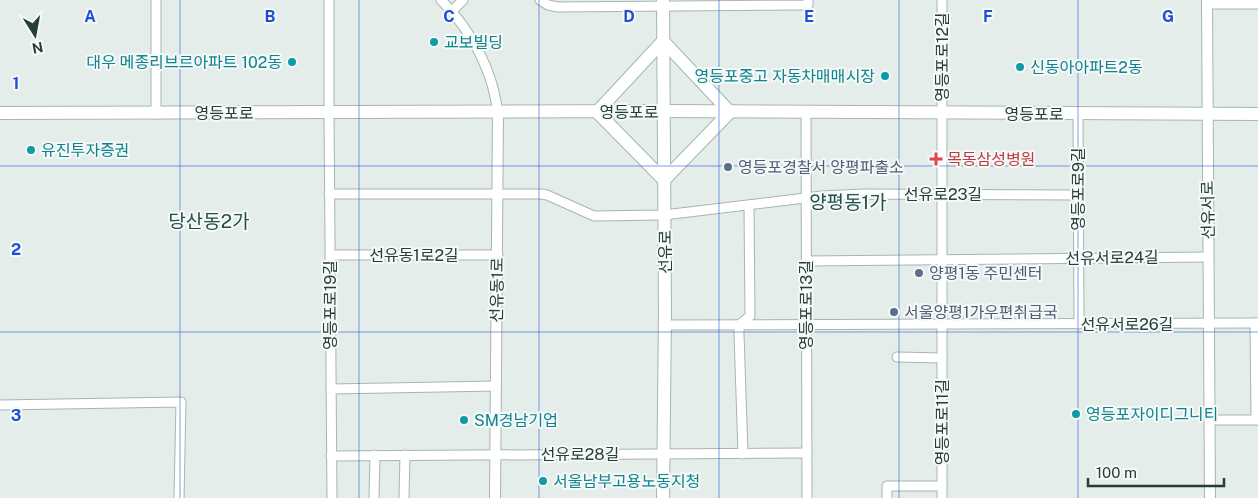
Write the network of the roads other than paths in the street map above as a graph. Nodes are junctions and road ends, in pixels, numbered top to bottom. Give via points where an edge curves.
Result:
1 (156, 0) edge
2 (329, 0) edge
3 (441, 0) edge
4 (463, 0) edge
5 (540, 0) edge
6 (808, 0) edge
7 (942, 0) edge
8 (1207, 2) edge
9 (663, 3) edge
10 (1258, 4) edge
11 (452, 11) junction
12 (663, 42) junction
13 (498, 112) junction
14 (597, 112) junction
15 (664, 112) junction
16 (730, 112) junction
17 (806, 112) junction
18 (0, 113) edge
19 (328, 113) junction
20 (942, 113) junction
21 (1207, 113) junction
22 (156, 114) junction
23 (1078, 114) junction
24 (1258, 114) edge
25 (664, 180) junction
26 (329, 194) junction
27 (498, 194) junction
28 (942, 194) junction
29 (1078, 194) junction
30 (806, 198) junction
31 (749, 205) junction
32 (664, 215) junction
33 (498, 254) junction
34 (330, 255) junction
35 (1208, 256) junction
36 (1079, 257) junction
37 (942, 260) junction
38 (806, 261) junction
39 (1208, 323) junction
40 (1257, 323) edge
41 (1079, 324) junction
42 (665, 325) junction
43 (740, 325) junction
44 (806, 325) junction
45 (942, 325) junction
46 (897, 357) dead end
47 (942, 358) junction
48 (496, 386) junction
49 (331, 389) junction
50 (0, 405) edge
51 (1210, 420) junction
52 (1257, 420) edge
53 (806, 453) junction
54 (664, 454) junction
55 (743, 454) junction
56 (375, 455) junction
57 (405, 455) junction
58 (496, 455) junction
59 (332, 456) junction
60 (942, 486) junction
61 (179, 498) edge
62 (332, 498) edge
63 (374, 498) edge
64 (404, 498) edge
65 (495, 498) edge
66 (663, 498) edge
67 (807, 498) edge
68 (887, 498) edge
69 (942, 498) edge
70 (1210, 498) edge

1 - 22 street
2 - 19 street, 영등포로19길
3 - 11 street
4 - 11 street
5 - 9 street via 558,7
6 - 9 street via 808,4
7 - 20 street, 영등포로12길
8 - 10 street
8 - 21 street, 선유서로
9 - 12 main road, 선유로
11 - 13 street via 466,30 491,79
12 - 14 main road
12 - 15 main road, 선유로
12 - 16 main road
13 - 14 main road, 영등포로
13 - 19 main road, 영등포로
13 - 27 street, 선유동1로
14 - 15 main road, 영등포로
14 - 25 main road
15 - 16 main road, 영등포로
15 - 25 main road, 선유로
16 - 17 main road, 영등포로
16 - 25 main road
17 - 20 main road, 영등포로
17 - 30 street, 영등포로13길
18 - 22 main road, 영등포로
19 - 22 main road, 영등포로
19 - 26 street, 영등포로19길
20 - 23 main road, 영등포로
20 - 28 street, 영등포로11길
21 - 23 main road, 영등포로
21 - 24 main road, 영등포로
21 - 35 street, 선유서로
23 - 29 street, 영등포로9길
25 - 32 main road, 선유로
26 - 27 street
26 - 34 street, 영등포로19길
27 - 32 street, 선유로23길 via 547,194 594,216
27 - 33 street, 선유동1로
28 - 29 street, 선유로23길
28 - 30 street, 선유로23길
28 - 37 street, 영등포로11길
29 - 36 street, 영등포로9길
30 - 31 street, 선유로23길
30 - 38 street, 영등포로13길
31 - 32 street, 선유로23길
31 - 43 street via 750,316
32 - 42 main road, 선유로
33 - 34 street, 선유동1로2길
33 - 48 street, 선유동1로
34 - 49 street, 영등포로19길
35 - 36 street, 선유서로24길
35 - 39 street, 선유서로
36 - 37 street, 선유서로24길
36 - 41 street, 영등포로9길
37 - 38 street, 선유서로24길
37 - 45 street, 영등포로11길
38 - 44 street, 영등포로13길
39 - 40 street, 선유서로26길
39 - 41 street, 선유서로26길
39 - 51 street, 선유서로
40 - 52 street
41 - 45 street, 선유서로26길
42 - 43 street, 선유서로26길
42 - 54 main road, 선유로
43 - 44 street, 선유서로26길
43 - 55 street
44 - 45 street, 선유서로26길
44 - 53 street, 영등포로13길
45 - 47 street, 영등포로11길
46 - 47 street, 영등포로11길
47 - 60 street, 영등포로11길
48 - 49 street
48 - 58 street, 선유동1로
49 - 59 street, 영등포로19길
50 - 61 street via 180,402
51 - 52 street
51 - 70 street, 선유서로
53 - 55 street, 선유로28길
53 - 67 street, 영등포로13길
54 - 55 street, 선유로28길
54 - 58 street, 선유로28길
54 - 66 main road, 선유로
56 - 57 street
56 - 59 street
56 - 63 street
57 - 58 street
57 - 64 street
58 - 65 street, 선유동1로
59 - 62 street, 영등포로19길
60 - 68 street, 영등포로11길 via 887,486
60 - 69 street, 영등포로11길

